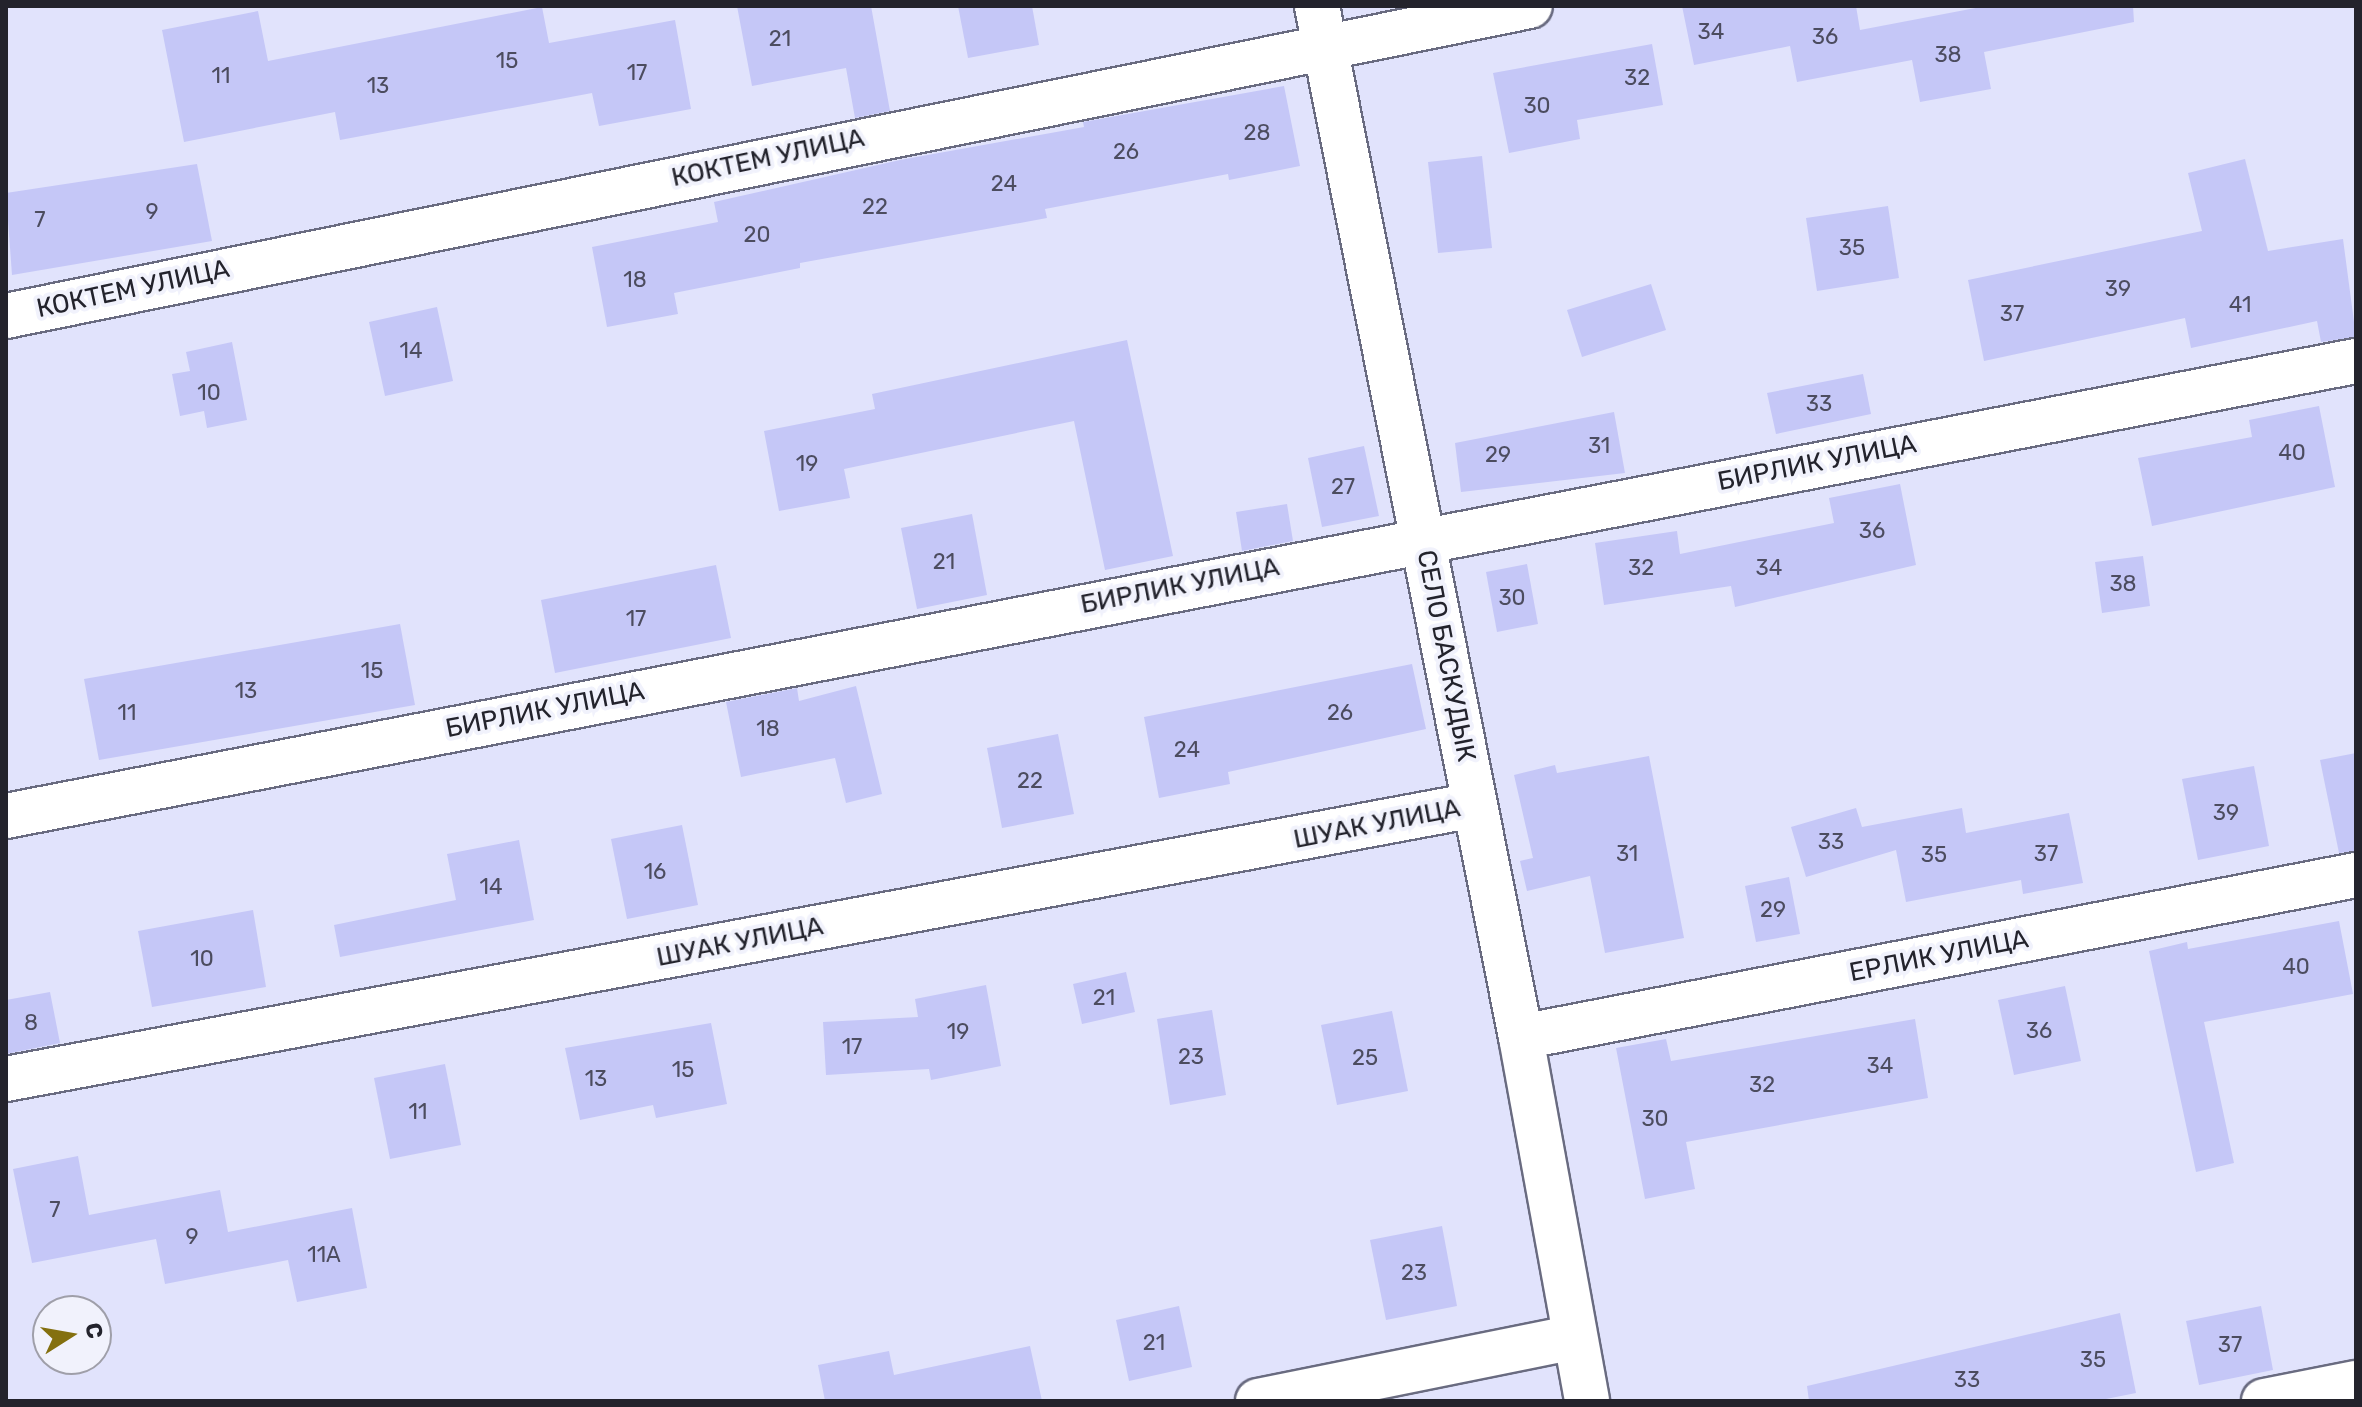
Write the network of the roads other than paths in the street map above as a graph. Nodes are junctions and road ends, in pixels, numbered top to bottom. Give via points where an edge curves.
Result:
1 (1530, 6) edge
2 (1321, 26) edge
3 (6, 316) edge
4 (2356, 361) edge
5 (1423, 538) junction
6 (1474, 805) junction
7 (6, 816) edge
8 (2356, 875) edge
9 (1521, 1037) junction
10 (6, 1079) edge
11 (1575, 1337) junction
12 (2356, 1383) edge
13 (1258, 1401) edge
14 (1587, 1401) edge
15 (2264, 1401) edge

1 - 2 street, КОКТЕМ УЛИЦА
2 - 3 street, КОКТЕМ УЛИЦА
2 - 5 street, СЕЛО БАСКУДЫК
4 - 5 street, БИРЛИК УЛИЦА
5 - 6 street, СЕЛО БАСКУДЫК
5 - 7 street, БИРЛИК УЛИЦА
6 - 9 street, СЕЛО БАСКУДЫК
6 - 10 street, ШУАК УЛИЦА
8 - 9 street, ЕРЛИК УЛИЦА
9 - 11 street, СЕЛО БАСКУДЫК
11 - 13 street
11 - 14 street, СЕЛО БАСКУДЫК
12 - 15 street

